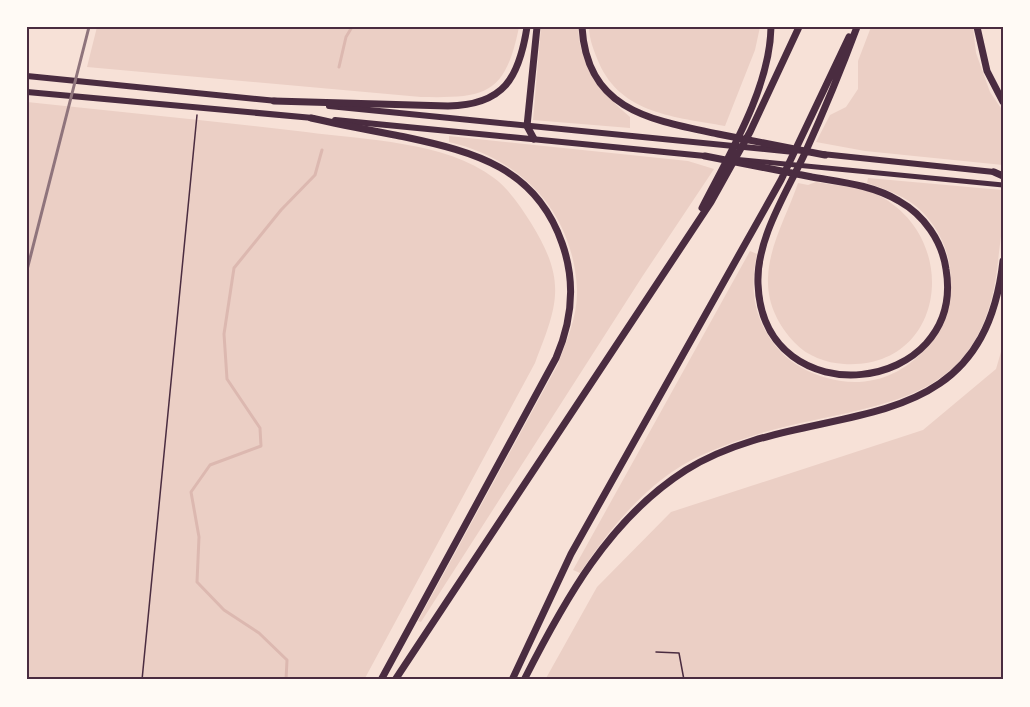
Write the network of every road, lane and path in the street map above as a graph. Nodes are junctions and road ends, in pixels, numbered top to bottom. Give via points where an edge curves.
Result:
1 (527, 27) edge
2 (537, 27) edge
3 (582, 27) edge
4 (771, 27) edge
5 (800, 27) edge
6 (855, 27) edge
7 (978, 27) edge
8 (27, 76) edge
9 (27, 92) edge
10 (274, 101) junction
11 (1003, 102) edge
12 (198, 108) junction
13 (311, 118) junction
14 (527, 126) junction
15 (534, 139) junction
16 (825, 155) junction
17 (705, 156) junction
18 (994, 172) joint
19 (1003, 174) edge
20 (1003, 185) edge
21 (685, 241) junction
22 (1003, 261) edge
23 (656, 652) dead end
24 (142, 680) edge
25 (381, 680) edge
26 (395, 680) edge
27 (512, 680) edge
28 (524, 680) edge
29 (684, 680) edge

1 - 10 highway via 513,76 501,91 476,104
2 - 14 highway
3 - 16 highway via 592,71 607,92 625,107 653,120
4 - 21 highway via 767,60 756,93
5 - 21 highway via 750,132
6 - 17 highway via 837,83 764,247 758,285 766,321 781,345 799,362 836,376 863,376 890,369 917,352 938,324 947,287 940,246 918,214 897,199 864,187 813,177
6 - 27 highway via 781,180 571,554
7 - 11 highway via 987,71
8 - 10 main road
9 - 12 main road
10 - 14 main road
12 - 13 main road
12 - 24 path
13 - 15 main road
13 - 25 highway via 454,148 506,170 531,191 550,216 570,272 570,308 556,358
14 - 15 highway
14 - 16 main road
15 - 17 main road
16 - 18 main road
17 - 20 main road
18 - 19 highway
21 - 26 highway
22 - 28 highway via 996,305 987,329 966,361 940,385 897,406 737,445 685,471 643,502 584,573
23 - 29 path via 679,653

